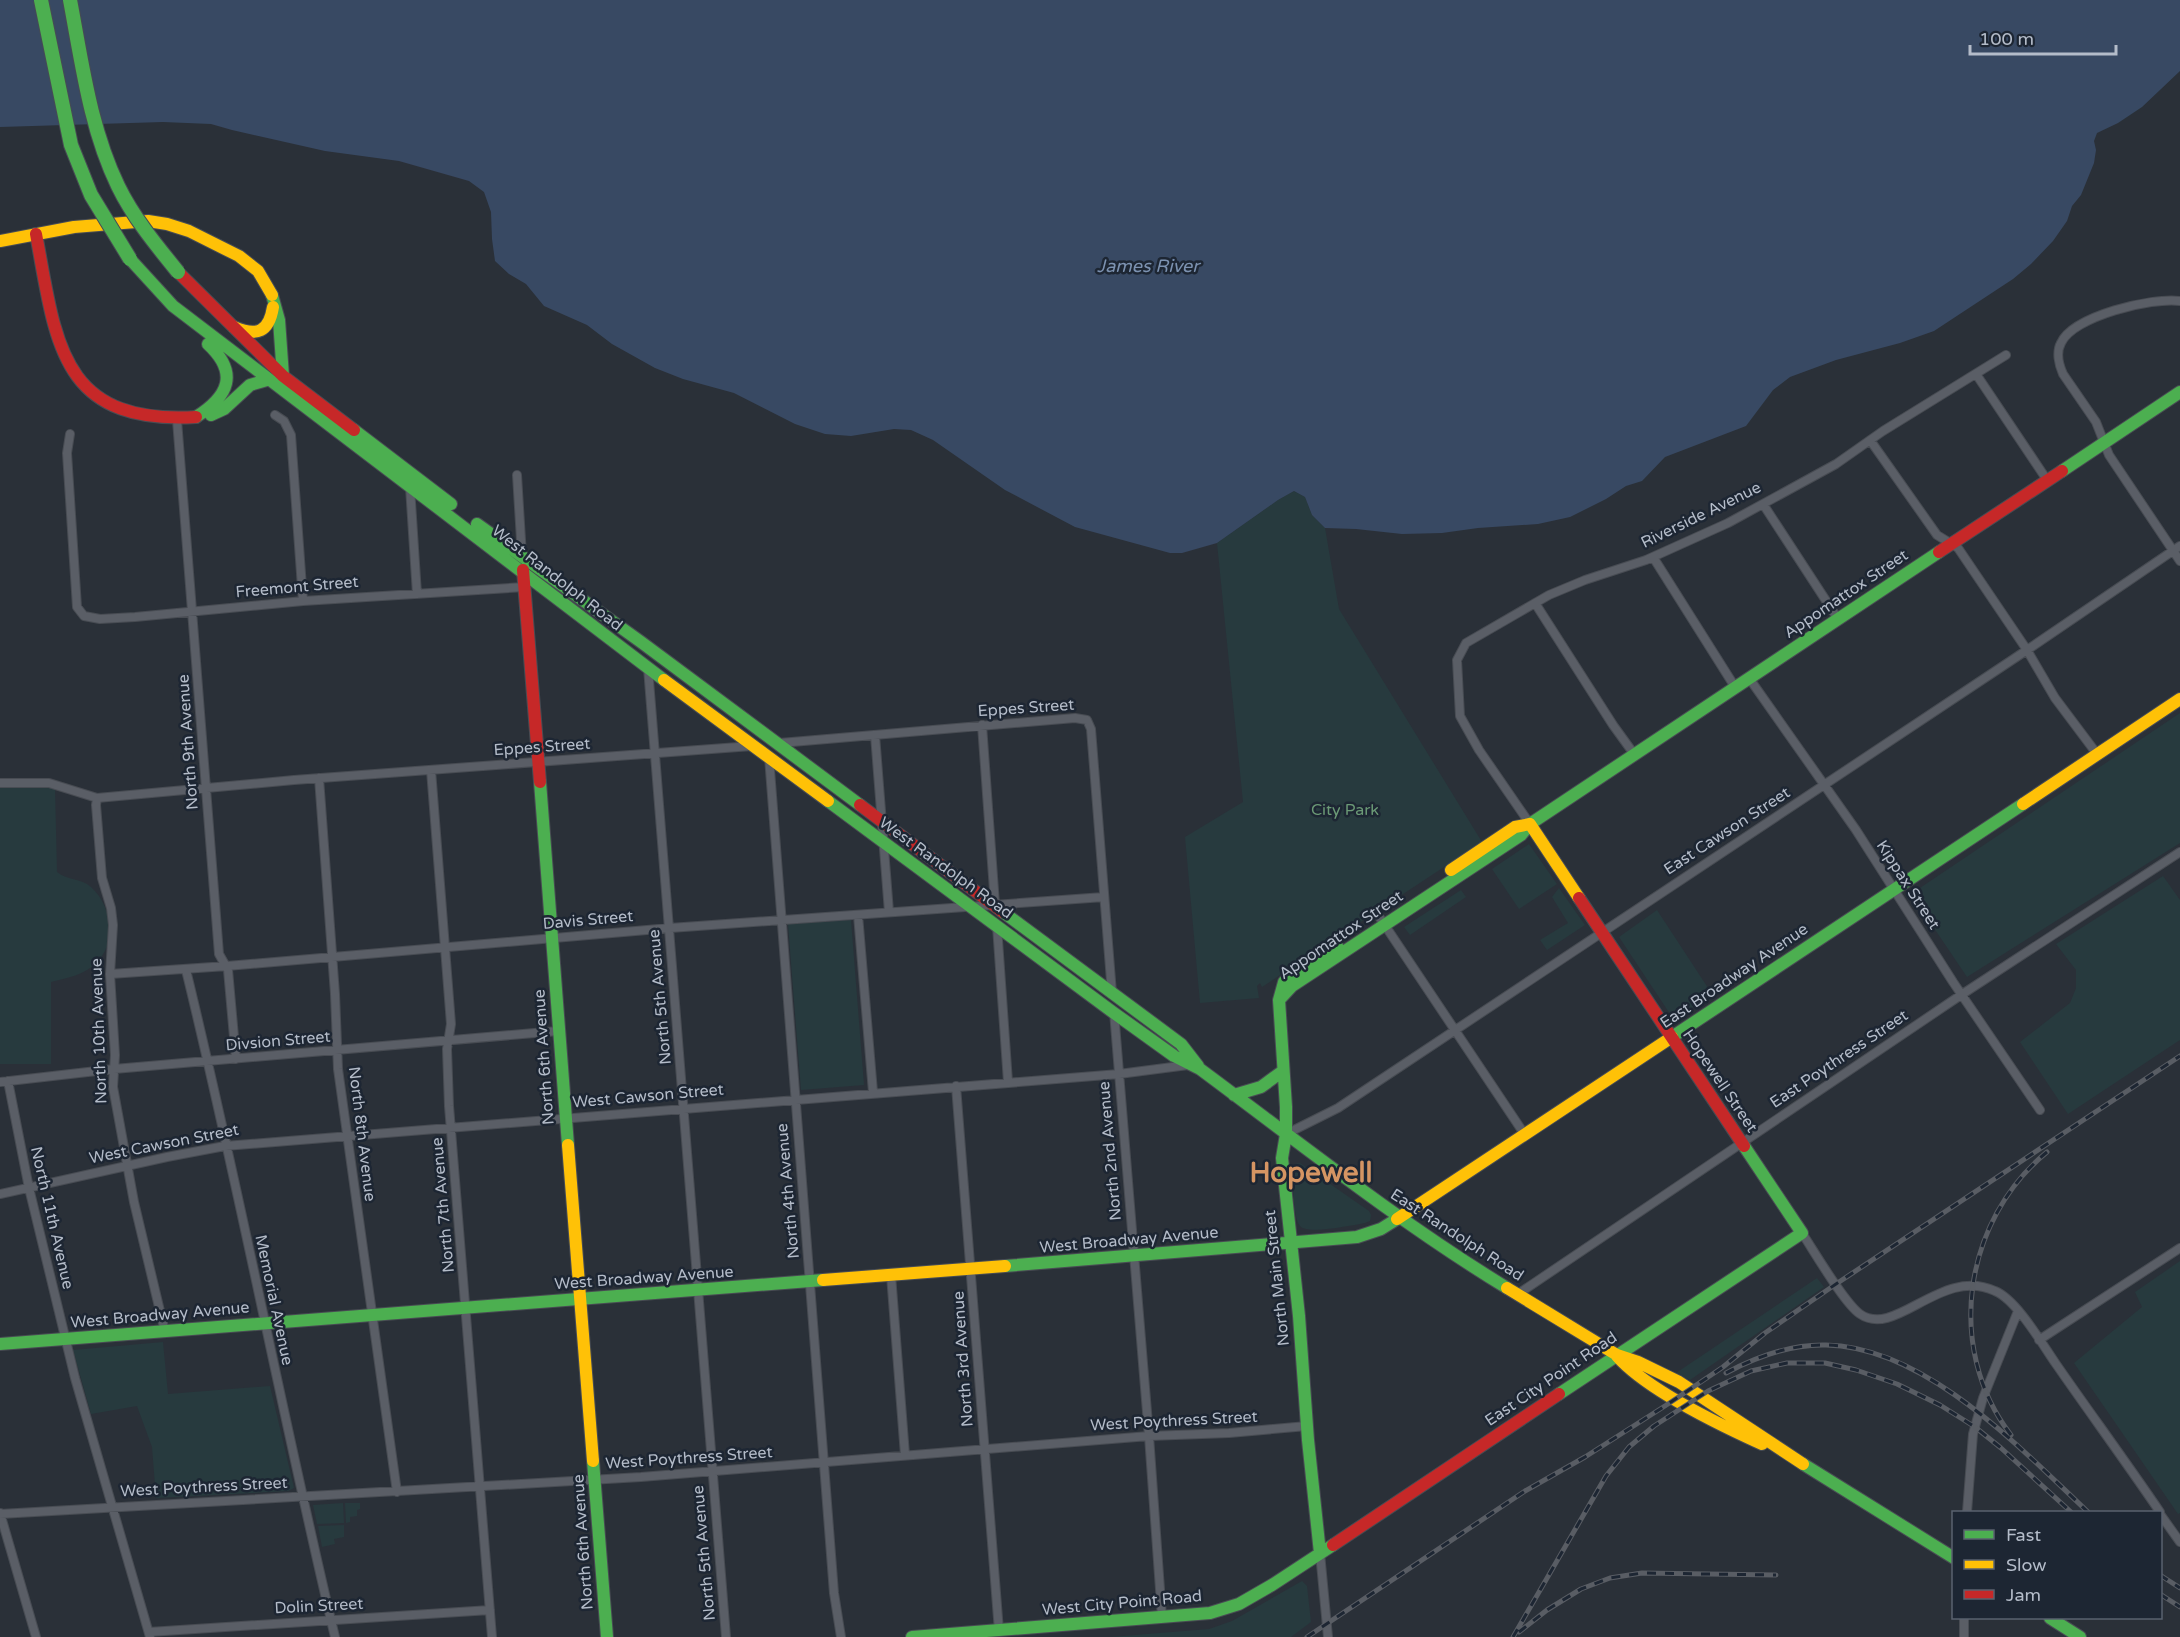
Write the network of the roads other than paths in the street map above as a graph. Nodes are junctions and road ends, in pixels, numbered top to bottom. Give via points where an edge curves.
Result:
1 (41, 0) edge
2 (70, 0) edge
3 (36, 234) junction
4 (0, 241) edge
5 (158, 291) junction
6 (272, 295) junction
7 (2180, 301) edge
8 (231, 326) junction
9 (2006, 356) dead end
10 (1976, 374) junction
11 (283, 376) junction
12 (267, 380) junction
13 (2180, 392) edge
14 (275, 415) dead end
15 (196, 417) junction
16 (177, 420) junction
17 (70, 434) dead end
18 (1870, 440) junction
19 (2104, 442) junction
20 (517, 475) dead end
21 (2047, 480) junction
22 (410, 486) junction
23 (1762, 504) junction
24 (1951, 543) junction
25 (2177, 548) edge
26 (522, 557) junction
27 (1653, 557) junction
28 (2180, 561) edge
29 (524, 580) junction
30 (417, 594) junction
31 (303, 601) junction
32 (1535, 603) junction
33 (193, 612) junction
34 (1838, 619) junction
35 (641, 642) junction
36 (2027, 650) junction
37 (648, 668) junction
38 (1749, 678) junction
39 (1457, 682) joint
40 (1735, 687) junction
41 (2180, 699) edge
42 (1087, 720) joint
43 (982, 725) junction
44 (875, 735) junction
45 (776, 744) junction
46 (753, 746) junction
47 (655, 754) junction
48 (1634, 754) junction
49 (2097, 754) junction
50 (769, 758) junction
51 (537, 762) junction
52 (431, 770) junction
53 (319, 778) junction
54 (1, 783) edge
55 (1824, 785) junction
56 (207, 788) junction
57 (97, 798) junction
58 (881, 821) junction
59 (1530, 824) junction
60 (882, 842) junction
61 (2180, 852) edge
62 (1893, 889) junction
63 (1104, 897) junction
64 (995, 906) junction
65 (971, 907) junction
66 (888, 912) junction
67 (858, 915) junction
68 (782, 920) junction
69 (1383, 921) junction
70 (997, 926) junction
71 (670, 928) junction
72 (1602, 933) junction
73 (551, 939) junction
74 (445, 947) junction
75 (332, 957) junction
76 (227, 966) junction
77 (186, 970) junction
78 (110, 974) junction
79 (1112, 993) junction
80 (1961, 995) junction
81 (1279, 1000) joint
82 (1114, 1013) junction
83 (1456, 1030) junction
84 (558, 1031) junction
85 (1671, 1038) junction
86 (448, 1041) junction
87 (337, 1051) junction
88 (236, 1059) junction
89 (206, 1062) junction
90 (1194, 1065) junction
91 (114, 1069) junction
92 (1283, 1071) junction
93 (1119, 1074) junction
94 (4, 1082) edge
95 (1008, 1082) junction
96 (956, 1086) junction
97 (873, 1092) junction
98 (1234, 1095) junction
99 (795, 1098) junction
100 (684, 1108) junction
101 (2040, 1110) dead end
102 (565, 1119) junction
103 (452, 1129) junction
104 (1286, 1134) junction
105 (1525, 1135) junction
106 (346, 1136) junction
107 (1741, 1143) junction
108 (225, 1146) junction
109 (127, 1166) junction
110 (29, 1188) junction
111 (0, 1194) edge
112 (1399, 1218) junction
113 (1802, 1233) junction
114 (1291, 1242) junction
115 (2180, 1248) edge
116 (1134, 1256) junction
117 (971, 1269) junction
118 (891, 1275) junction
119 (810, 1282) junction
120 (698, 1290) junction
121 (1518, 1294) junction
122 (579, 1299) junction
123 (466, 1308) junction
124 (2018, 1311) junction
125 (372, 1315) junction
126 (264, 1323) junction
127 (165, 1332) junction
128 (65, 1339) junction
129 (2039, 1340) junction
130 (0, 1344) edge
131 (1617, 1355) junction
132 (1307, 1426) junction
133 (1149, 1436) junction
134 (984, 1449) junction
135 (905, 1455) junction
136 (824, 1462) junction
137 (712, 1471) junction
138 (595, 1480) junction
139 (481, 1487) junction
140 (397, 1492) junction
141 (302, 1497) junction
142 (112, 1507) junction
143 (1967, 1511) edge
144 (2159, 1511) edge
145 (0, 1514) edge
146 (2162, 1516) edge
147 (2180, 1542) edge
148 (1320, 1553) junction
149 (1952, 1557) edge
150 (490, 1610) junction
151 (1162, 1617) junction
152 (1964, 1619) edge
153 (2053, 1619) edge
154 (331, 1620) junction
155 (999, 1630) junction
156 (149, 1634) edge
157 (36, 1637) edge
158 (335, 1637) edge
159 (492, 1637) edge
160 (607, 1637) edge
161 (726, 1637) edge
162 (841, 1637) edge
163 (912, 1637) edge
164 (1328, 1637) edge
165 (1964, 1637) edge
166 (2080, 1637) edge

1 - 5 main road, West Randolph Road, bridge via 71,145 91,195 130,259
2 - 8 main road, West Randolph Road, bridge via 94,120 118,187 145,233
3 - 4 main road
3 - 6 main road via 114,223 167,224 239,256 258,271
3 - 16 main road via 56,333 77,375 118,408 148,418
5 - 12 main road, West Randolph Road
5 - 15 main road via 169,313 216,350 226,366 222,395 212,409
6 - 8 main road via 268,326 251,333
6 - 11 main road via 279,320
7 - 19 street via 2143,302 2119,308 2074,328 2061,342 2060,368 2096,422
8 - 11 main road, West Randolph Road
9 - 10 street, Riverside Avenue
10 - 18 street, Riverside Avenue
10 - 21 street
11 - 26 main road, West Randolph Road
12 - 15 main road via 245,388 218,412
12 - 22 main road, West Randolph Road
13 - 19 main road, Appomattox Street
14 - 31 street via 284,421 291,435
15 - 16 main road
16 - 33 street, North 9th Avenue
17 - 33 street, Freemont Street via 66,453 77,607 84,616 100,619
18 - 23 street, Riverside Avenue via 1836,464
18 - 24 street via 1936,536
19 - 21 main road, Appomattox Street
19 - 25 street via 2109,455
20 - 26 street, North 6th Avenue
21 - 24 main road, Appomattox Street
22 - 29 main road, West Randolph Road
22 - 30 street
23 - 27 street, Riverside Avenue
23 - 34 street
24 - 34 main road, Appomattox Street
24 - 36 street
25 - 28 street
25 - 36 street, East Cawson Street
26 - 29 main road, North 6th Avenue
26 - 35 main road, West Randolph Road
27 - 32 street, Riverside Avenue via 1584,580
27 - 40 street
29 - 30 street, Freemont Street
29 - 37 main road, West Randolph Road
29 - 51 main road, North 6th Avenue
30 - 31 street, Freemont Street
31 - 33 street, Freemont Street
32 - 39 street, Riverside Avenue via 1466,643 1457,660
32 - 48 street
33 - 56 street, North 9th Avenue
34 - 38 main road, Appomattox Street
35 - 37 street, North 5th Avenue
35 - 45 main road, West Randolph Road
36 - 49 street via 2055,698
36 - 55 street, East Cawson Street
37 - 46 main road, West Randolph Road
37 - 47 street, North 5th Avenue
38 - 40 main road, Appomattox Street
38 - 55 street, Kippax Street
39 - 59 street, Hopewell Street via 1460,716 1470,736
40 - 48 main road, Appomattox Street
41 - 49 main road, East Broadway Avenue
42 - 43 street, Eppes Street
42 - 63 street, North 2nd Avenue via 1091,729
43 - 44 street, Eppes Street
43 - 64 street
44 - 45 street, Eppes Street
44 - 58 street
45 - 46 street, Eppes Street
45 - 50 street
45 - 58 main road, West Randolph Road
46 - 47 street, Eppes Street
46 - 50 main road, West Randolph Road
47 - 51 street, Eppes Street
47 - 71 street, North 5th Avenue
48 - 59 main road, Appomattox Street
49 - 62 main road, East Broadway Avenue
50 - 60 main road, West Randolph Road
50 - 68 street, North 4th Avenue
51 - 52 street, Eppes Street
51 - 73 main road, North 6th Avenue
52 - 53 street, Eppes Street
52 - 74 street, North 7th Avenue
53 - 56 street, Eppes Street
53 - 75 street, North 8th Avenue
54 - 57 street, Eppes Street via 49,783
55 - 62 street, Kippax Street
55 - 72 street, East Cawson Street
56 - 57 street, Eppes Street
56 - 76 street, North 9th Avenue via 219,954
57 - 78 street, North 10th Avenue via 102,878 113,925
58 - 60 street
58 - 64 main road, West Randolph Road
59 - 69 main road, Appomattox Street via 1521,835
59 - 72 main road, Hopewell Street
60 - 65 main road, West Randolph Road
60 - 66 street
61 - 80 street, East Poythress Street
62 - 80 street, Kippax Street
62 - 85 main road, East Broadway Avenue
63 - 64 street, Davis Street
63 - 79 street, North 2nd Avenue
64 - 65 street, Davis Street
64 - 70 street
64 - 79 main road, West Randolph Road
65 - 66 street, Davis Street
65 - 70 main road, West Randolph Road
66 - 67 street, Davis Street
67 - 68 street, Davis Street
67 - 97 street
68 - 71 street, Davis Street
68 - 99 street, North 4th Avenue
69 - 81 main road, Appomattox Street via 1292,986
69 - 83 street
70 - 82 main road, West Randolph Road
70 - 95 street
71 - 73 street, Davis Street
71 - 100 street, North 5th Avenue
72 - 83 street, East Cawson Street
72 - 85 main road, Hopewell Street
73 - 74 street, Davis Street
73 - 84 main road, North 6th Avenue
74 - 75 street, Davis Street
74 - 86 street, North 7th Avenue via 451,1024
75 - 76 street, Davis Street
75 - 87 street, North 8th Avenue
76 - 77 street, Davis Street
76 - 88 street, North 9th Avenue
77 - 78 street, Davis Street
77 - 89 street, Memorial Avenue
78 - 91 street, North 10th Avenue
79 - 82 street, North 2nd Avenue
79 - 90 main road, West Randolph Road via 1180,1044
80 - 101 street, Kippax Street
80 - 107 street, East Poythress Street
81 - 92 main road, North Main Street
82 - 90 main road, West Randolph Road
82 - 93 street, North 2nd Avenue
83 - 104 street, East Cawson Street via 1338,1108
83 - 105 street
84 - 86 street, Divsion Street
84 - 102 main road, North 6th Avenue
85 - 105 main road, East Broadway Avenue
85 - 107 main road, Hopewell Street
86 - 87 street, Divsion Street
86 - 103 street, North 7th Avenue
87 - 88 street, Divsion Street
87 - 106 street, North 8th Avenue
88 - 89 street, Divsion Street
89 - 91 street, Divsion Street
89 - 108 street, Memorial Avenue
90 - 93 street, West Cawson Street
90 - 98 main road, West Randolph Road
91 - 94 street, Divsion Street
91 - 109 street, North 10th Avenue via 113,1087
92 - 98 main road via 1269,1084
92 - 104 main road, North Main Street
93 - 95 street, West Cawson Street
93 - 116 street, North 2nd Avenue
94 - 110 street, North 11th Avenue
95 - 96 street, West Cawson Street
96 - 97 street, West Cawson Street
96 - 117 street, North 3rd Avenue
97 - 99 street, West Cawson Street
98 - 104 main road, West Randolph Road
99 - 100 street, West Cawson Street
99 - 119 street, North 4th Avenue
100 - 102 street, West Cawson Street
100 - 120 street, North 5th Avenue
102 - 103 street, West Cawson Street
102 - 122 main road, North 6th Avenue
103 - 106 street, West Cawson Street
103 - 123 street, North 7th Avenue
104 - 112 main road, East Randolph Road
104 - 114 main road, North Main Street via 1282,1158
105 - 112 main road, East Broadway Avenue
106 - 108 street, West Cawson Street
106 - 125 street, North 8th Avenue
107 - 113 main road, Hopewell Street
107 - 121 street, East Poythress Street
108 - 109 street, West Cawson Street
108 - 126 street, Memorial Avenue
109 - 110 street, West Cawson Street
109 - 127 street, North 10th Avenue
110 - 111 street, West Cawson Street
110 - 128 street, North 11th Avenue
112 - 114 main road, East Broadway Avenue via 1369,1234
112 - 121 main road, East Randolph Road
113 - 124 street, Hopewell Street via 1852,1307 1868,1318 1887,1319 1932,1295 1965,1286 1994,1290
113 - 131 main road, East City Point Road
114 - 116 main road, West Broadway Avenue
114 - 132 main road, North Main Street
115 - 129 street
116 - 117 main road, West Broadway Avenue
116 - 133 street, North 2nd Avenue
117 - 118 main road, West Broadway Avenue
117 - 134 street, North 3rd Avenue
118 - 119 main road, West Broadway Avenue
118 - 135 street
119 - 120 main road, West Broadway Avenue
119 - 136 street, North 4th Avenue
120 - 122 main road, West Broadway Avenue
120 - 137 street, North 5th Avenue
121 - 131 main road, East Randolph Road
122 - 123 main road, West Broadway Avenue
122 - 138 main road, North 6th Avenue
123 - 125 main road, West Broadway Avenue
123 - 139 street, North 7th Avenue
124 - 129 street, Hopewell Street
124 - 143 street via 1973,1434
125 - 126 main road, West Broadway Avenue
125 - 140 street, North 8th Avenue
126 - 127 main road, West Broadway Avenue
126 - 141 street, Memorial Avenue
127 - 128 main road, West Broadway Avenue
128 - 130 main road, West Broadway Avenue
128 - 142 street, North 11th Avenue
129 - 144 street, Hopewell Street
131 - 148 main road, East City Point Road
131 - 149 main road, East Randolph Road via 1639,1361 1684,1384
132 - 133 street, West Poythress Street
132 - 148 main road, North Main Street
133 - 134 street, West Poythress Street
133 - 151 street, North 2nd Avenue
134 - 135 street, West Poythress Street
134 - 155 street, North 3rd Avenue
135 - 136 street, West Poythress Street
136 - 137 street, West Poythress Street
136 - 162 street, North 4th Avenue
137 - 138 street, West Poythress Street
137 - 161 street, North 5th Avenue
138 - 139 street, West Poythress Street
138 - 160 main road, North 6th Avenue
139 - 140 street, West Poythress Street
139 - 150 street, North 7th Avenue
140 - 141 street, West Poythress Street
141 - 142 street, West Poythress Street
141 - 154 street, Memorial Avenue
142 - 145 street, West Poythress Street
142 - 156 street, North 11th Avenue
145 - 157 street
146 - 147 street, Hopewell Street
148 - 151 main road, West City Point Road via 1239,1604 1210,1613
148 - 164 street
150 - 154 street, Dolin Street
150 - 159 street, North 7th Avenue
151 - 155 main road, West City Point Road
152 - 165 street
153 - 166 main road
154 - 156 street, Dolin Street
154 - 158 street, Memorial Avenue
155 - 163 main road, West City Point Road

